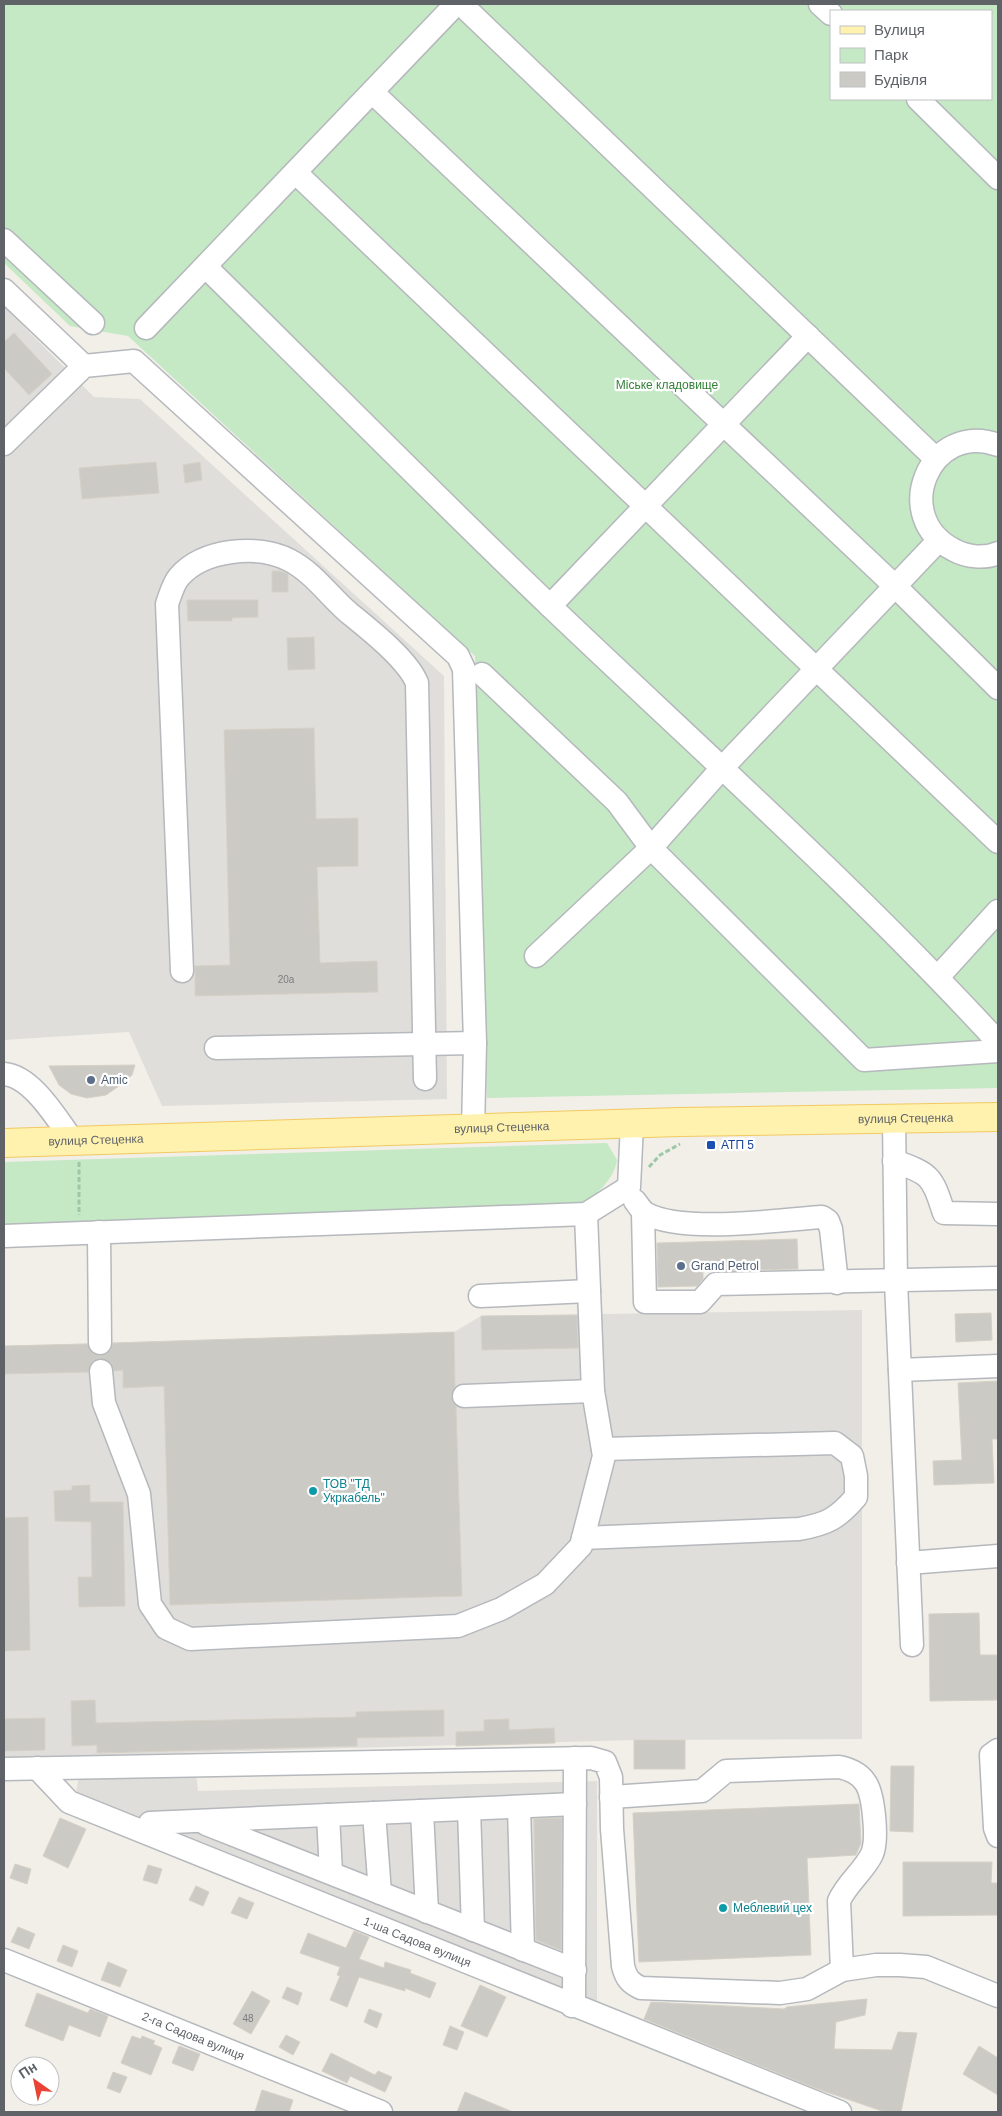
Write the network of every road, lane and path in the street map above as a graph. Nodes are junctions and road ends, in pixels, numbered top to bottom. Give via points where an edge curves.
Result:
1 (456, 4) edge
2 (461, 4) edge
3 (820, 4) edge
4 (830, 13) edge
5 (372, 92) junction
6 (919, 100) edge
7 (296, 173) junction
8 (998, 178) edge
9 (4, 240) edge
10 (209, 264) junction
11 (4, 290) edge
12 (93, 323) dead end
13 (146, 328) dead end
14 (808, 336) junction
15 (84, 366) junction
16 (725, 424) junction
17 (4, 444) edge
18 (998, 445) edge
19 (936, 459) junction
20 (645, 505) junction
21 (939, 540) junction
22 (998, 552) edge
23 (896, 587) junction
24 (550, 606) junction
25 (818, 669) junction
26 (482, 674) dead end
27 (997, 683) edge
28 (723, 767) junction
29 (998, 842) edge
30 (651, 848) junction
31 (998, 911) edge
32 (536, 956) dead end
33 (182, 971) dead end
34 (938, 977) junction
35 (998, 1042) edge
36 (426, 1043) junction
37 (475, 1043) junction
38 (216, 1048) dead end
39 (998, 1051) edge
40 (4, 1074) edge
41 (425, 1079) dead end
42 (998, 1117) edge
43 (894, 1118) junction
44 (632, 1124) junction
45 (473, 1130) junction
46 (73, 1141) junction
47 (4, 1143) edge
48 (681, 1144) dead end
49 (894, 1161) junction
50 (629, 1187) junction
51 (643, 1212) junction
52 (586, 1214) junction
53 (998, 1214) edge
54 (99, 1232) junction
55 (4, 1236) edge
56 (998, 1278) edge
57 (896, 1282) junction
58 (837, 1283) junction
59 (589, 1291) junction
60 (480, 1296) dead end
61 (100, 1343) dead end
62 (998, 1366) edge
63 (900, 1370) junction
64 (101, 1371) dead end
65 (593, 1391) junction
66 (464, 1396) dead end
67 (603, 1449) junction
68 (582, 1538) junction
69 (998, 1556) edge
70 (908, 1563) junction
71 (912, 1645) dead end
72 (998, 1750) edge
73 (583, 1758) junction
74 (37, 1768) junction
75 (4, 1769) edge
76 (611, 1797) junction
77 (575, 1804) junction
78 (519, 1807) junction
79 (469, 1809) junction
80 (422, 1811) junction
81 (374, 1813) junction
82 (328, 1815) junction
83 (198, 1820) junction
84 (150, 1823) dead end
85 (998, 1836) edge
86 (331, 1873) junction
87 (380, 1893) junction
88 (427, 1912) junction
89 (473, 1930) junction
90 (523, 1950) junction
91 (4, 1960) edge
92 (574, 1970) junction
93 (842, 1970) junction
94 (998, 1996) edge
95 (572, 2006) junction
96 (381, 2112) edge
97 (840, 2112) edge

1 - 5 street
2 - 14 street
3 - 4 street
5 - 7 street
5 - 16 street
6 - 8 street
7 - 10 street
7 - 20 street
9 - 12 street
10 - 13 street
10 - 24 street via 211,272
11 - 15 street
14 - 16 street
14 - 19 street
15 - 17 street
15 - 37 street via 134,361 458,656 464,669
16 - 20 street
16 - 23 street
18 - 19 street via 989,441 970,441 951,447
19 - 21 street via 925,475 920,494 922,513 930,531
20 - 24 street
20 - 25 street
21 - 22 street via 961,554 977,557
21 - 23 street
23 - 25 street
23 - 27 street
24 - 28 street
25 - 28 street
25 - 29 street
26 - 30 street via 617,802
28 - 30 street
28 - 34 street
30 - 32 street
30 - 39 street via 864,1060
31 - 34 street
33 - 36 street via 167,604 180,576 205,558 236,550 267,553 289,560 310,574 407,664 417,683
34 - 35 street
36 - 37 street
36 - 38 street
36 - 41 street
37 - 45 street
40 - 46 street via 13,1074 30,1085
42 - 43 main road, вулиця Стеценка
43 - 44 main road, вулиця Стеценка
43 - 49 street
44 - 45 main road, вулиця Стеценка
44 - 50 street
45 - 46 main road, вулиця Стеценка
46 - 47 main road, вулиця Стеценка
48 - 50 path via 660,1155
49 - 53 street via 917,1169 933,1182 944,1214
49 - 57 street
50 - 51 street
50 - 52 street
51 - 58 street via 662,1220 697,1225 822,1217 831,1228
51 - 58 street via 645,1302 700,1302 716,1284
52 - 54 street
52 - 59 street
54 - 55 street
54 - 61 street
56 - 57 street
57 - 58 street
57 - 63 street
59 - 60 street
59 - 65 street
62 - 63 street
63 - 70 street
64 - 68 street via 104,1403 139,1494 150,1604 166,1628 190,1639 458,1626 501,1609 545,1584 580,1546
65 - 66 street
65 - 67 street
67 - 68 street via 604,1456
67 - 68 street via 835,1443 852,1456 856,1497 842,1513 826,1524 799,1529
69 - 70 street
70 - 71 street
72 - 85 street via 991,1755
73 - 74 street
73 - 76 street via 601,1760 609,1769
73 - 77 street
74 - 75 street
74 - 95 street, 1-ша Садова вулиця via 69,1802
76 - 93 street via 623,1966 631,1983 641,1988 780,1993 807,1990
76 - 93 street via 702,1791 726,1771 839,1767 854,1772 870,1791 875,1846 839,1902
77 - 78 street
77 - 92 street
78 - 79 street
78 - 90 street
79 - 80 street
79 - 89 street
80 - 81 street
80 - 88 street
81 - 82 street
81 - 87 street
82 - 83 street
82 - 86 street
83 - 84 street
83 - 86 street
86 - 87 street
87 - 88 street
88 - 89 street
89 - 90 street
90 - 92 street
91 - 96 street, 2-га Садова вулиця
92 - 95 street
93 - 94 street via 876,1965 926,1967
95 - 97 street, 1-ша Садова вулиця

